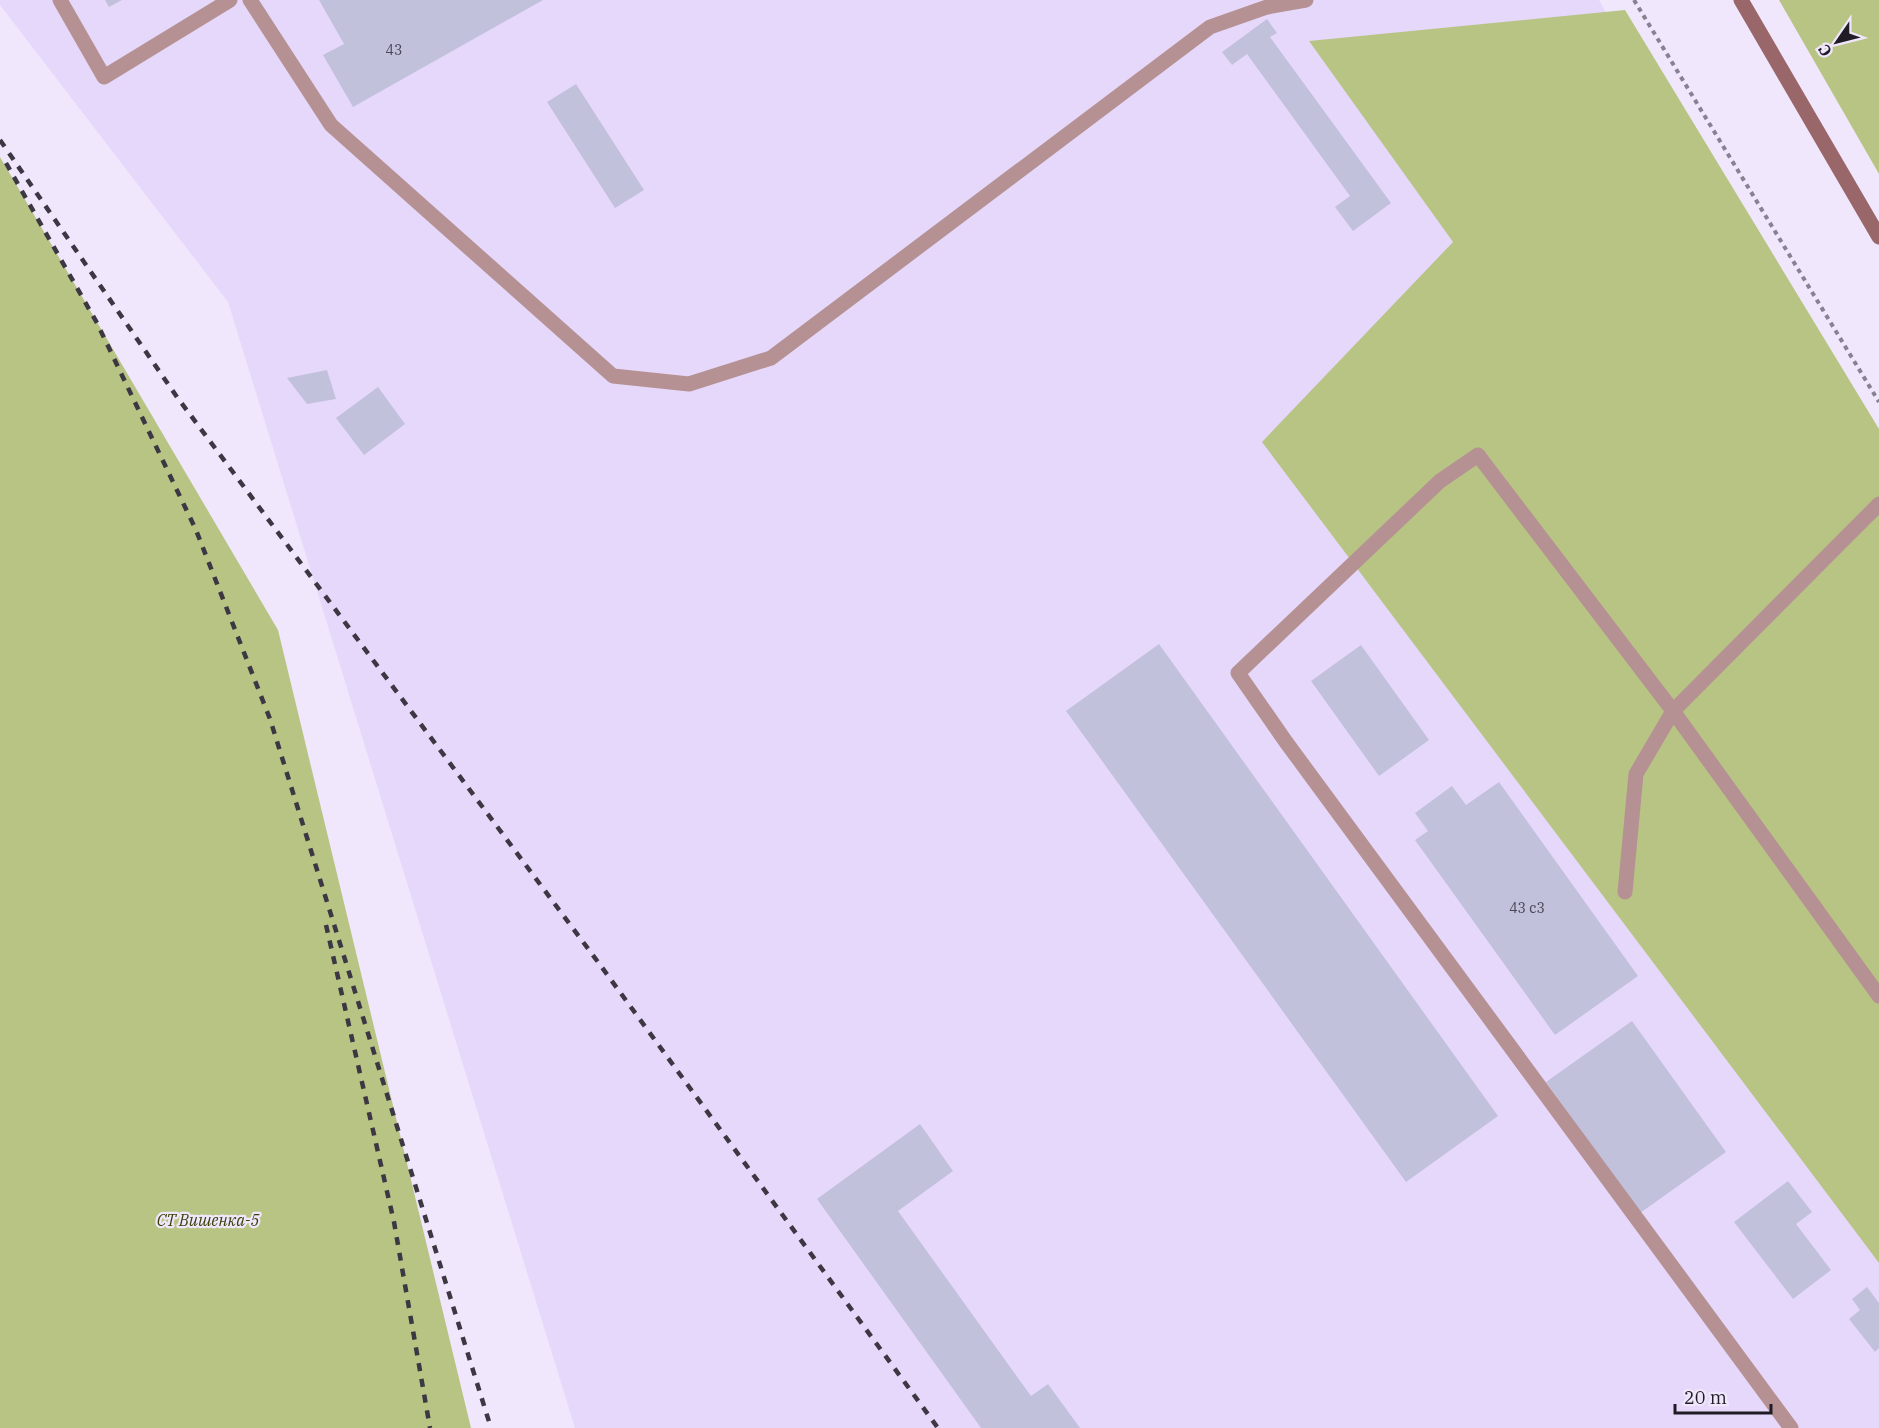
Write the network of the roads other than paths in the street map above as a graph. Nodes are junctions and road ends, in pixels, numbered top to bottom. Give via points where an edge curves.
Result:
1 (60, 0) edge
2 (230, 0) edge
3 (250, 0) edge
4 (1306, 0) edge
5 (1741, 0) edge
6 (1879, 237) edge
7 (1879, 504) edge
8 (1673, 711) junction
9 (1625, 892) dead end
10 (1879, 996) edge
11 (1791, 1428) edge

1 - 2 street via 104,77
3 - 4 street via 331,125 613,376 689,384 771,358 1210,27 1267,7
5 - 6 main road
7 - 8 street
8 - 9 street via 1636,774
8 - 10 street
8 - 11 street via 1478,455 1440,481 1238,673

